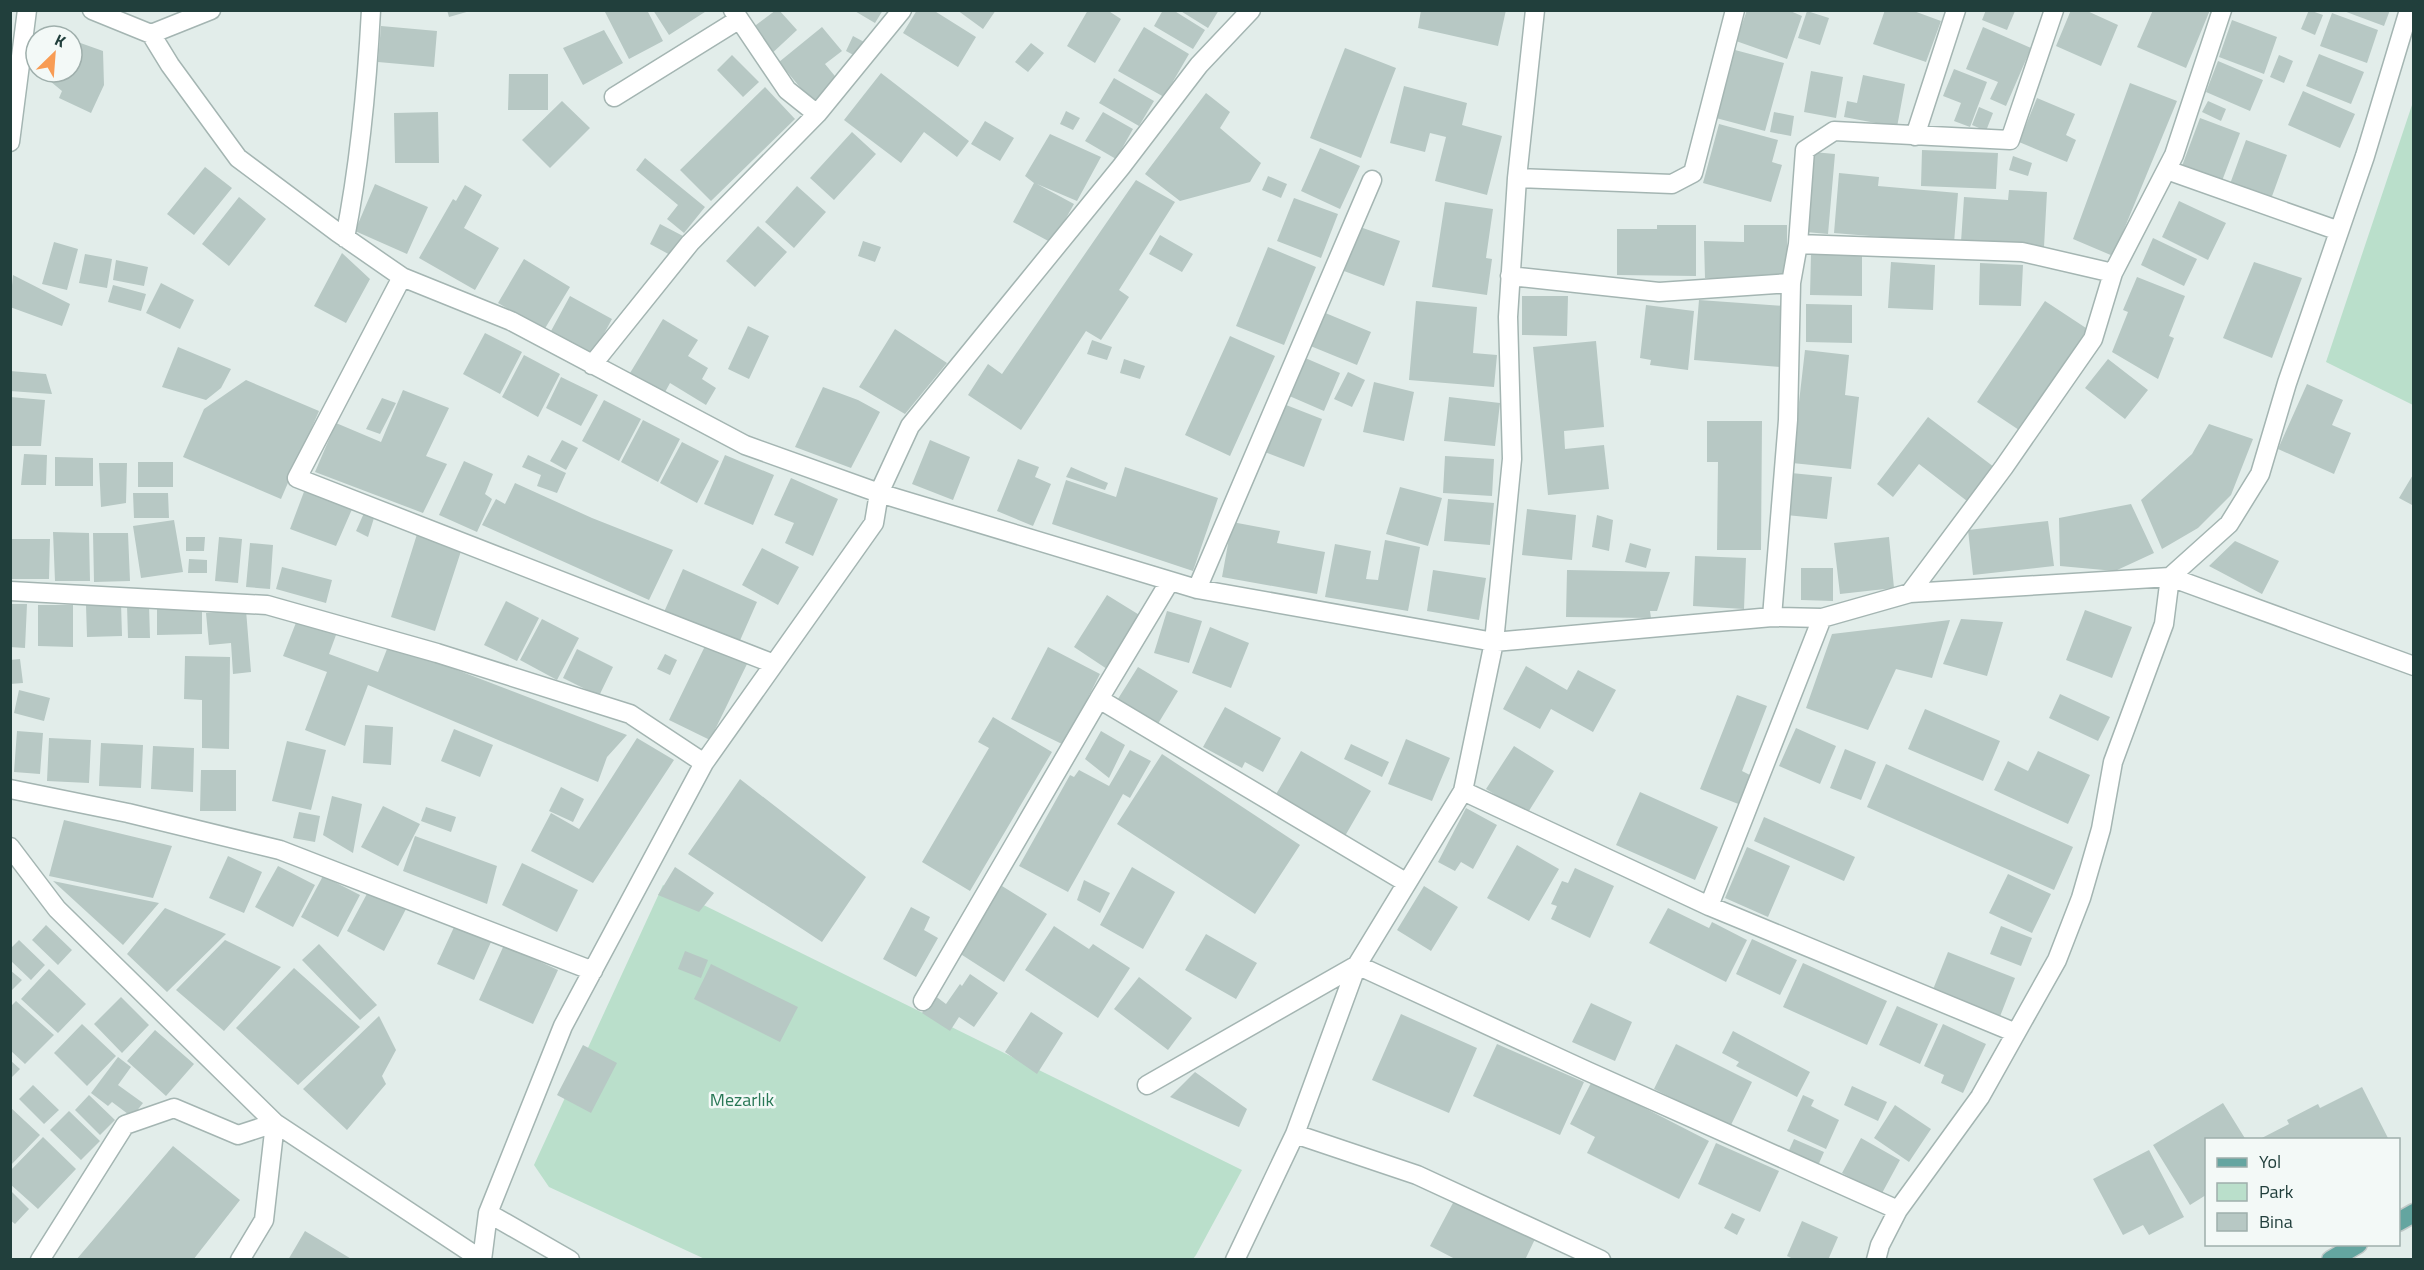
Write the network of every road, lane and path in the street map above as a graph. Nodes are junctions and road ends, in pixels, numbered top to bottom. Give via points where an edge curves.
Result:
1 (27, 10) edge
2 (92, 10) edge
3 (211, 10) edge
4 (371, 10) edge
5 (903, 10) edge
6 (1251, 10) edge
7 (1535, 10) edge
8 (1736, 10) edge
9 (1956, 10) edge
10 (2054, 10) edge
11 (2222, 10) edge
12 (2409, 10) edge
13 (735, 15) edge
14 (151, 34) junction
15 (2408, 36) edge
16 (614, 97) dead end
17 (817, 114) junction
18 (1915, 136) junction
19 (10, 141) edge
20 (2167, 170) junction
21 (1517, 178) junction
22 (1372, 180) dead end
23 (2339, 231) junction
24 (345, 238) junction
25 (1798, 244) junction
26 (2113, 273) junction
27 (1510, 276) junction
28 (402, 277) junction
29 (1791, 283) junction
30 (592, 365) junction
31 (879, 493) junction
32 (2170, 577) junction
33 (1170, 581) junction
34 (1197, 589) junction
35 (10, 591) edge
36 (1910, 593) junction
37 (1772, 617) junction
38 (1822, 618) junction
39 (1494, 642) junction
40 (774, 664) junction
41 (2414, 666) edge
42 (1099, 699) junction
43 (704, 763) junction
44 (10, 789) edge
45 (1463, 791) junction
46 (10, 847) edge
47 (1407, 883) junction
48 (1709, 906) junction
49 (1357, 964) junction
50 (593, 971) junction
51 (923, 1001) dead end
52 (2016, 1033) junction
53 (1147, 1085) dead end
54 (275, 1123) junction
55 (1295, 1134) junction
56 (1898, 1210) junction
57 (488, 1213) junction
58 (2414, 1213) edge
59 (2400, 1221) edge
60 (2356, 1246) edge
61 (40, 1260) edge
62 (240, 1260) edge
63 (482, 1260) edge
64 (570, 1260) edge
65 (1235, 1260) edge
66 (1601, 1260) edge
67 (1876, 1260) edge
68 (2331, 1260) edge

1 - 19 street
2 - 14 street
3 - 14 street
4 - 24 street via 367,89
5 - 17 street
6 - 31 street via 1199,65 910,426
7 - 21 street
8 - 21 street via 1693,173 1672,184
9 - 18 street
10 - 18 street via 2010,140
11 - 20 street
12 - 15 street
13 - 16 street
13 - 17 street via 787,90
14 - 24 street via 238,158
15 - 23 street
17 - 30 street via 690,243
18 - 25 street via 1834,131 1805,150
20 - 23 street
20 - 26 street
21 - 27 street
22 - 34 street
23 - 32 street via 2260,474 2229,524
24 - 28 street
25 - 26 street via 2022,252
25 - 29 street
26 - 36 street via 2093,339 2004,468
27 - 29 street via 1659,292
27 - 39 street via 1512,459
28 - 30 street via 511,321
28 - 40 street via 297,478
29 - 37 street via 1788,420
30 - 31 street via 745,445
31 - 33 street
31 - 40 street via 874,523
32 - 36 street
32 - 41 street
32 - 52 street via 2164,624 2113,762 2101,829 2081,898 2057,960
33 - 34 street
33 - 42 street
34 - 39 street
35 - 43 street via 267,605 438,653 630,714
36 - 38 street
37 - 38 street
37 - 39 street
38 - 48 street
39 - 45 street
40 - 43 street
42 - 47 street
42 - 51 street
43 - 50 street
44 - 50 street via 280,850
45 - 47 street
45 - 48 street
46 - 54 street via 57,909
47 - 49 street
48 - 52 street
49 - 53 street
49 - 55 street
49 - 56 street
50 - 57 street via 563,1026
52 - 56 street via 1980,1097
54 - 61 street via 238,1135 174,1108 125,1125
54 - 62 street via 264,1220
54 - 63 street
55 - 65 street
55 - 66 street via 1417,1175
56 - 67 street
57 - 63 street
57 - 64 street
58 - 59 main road
60 - 68 main road

